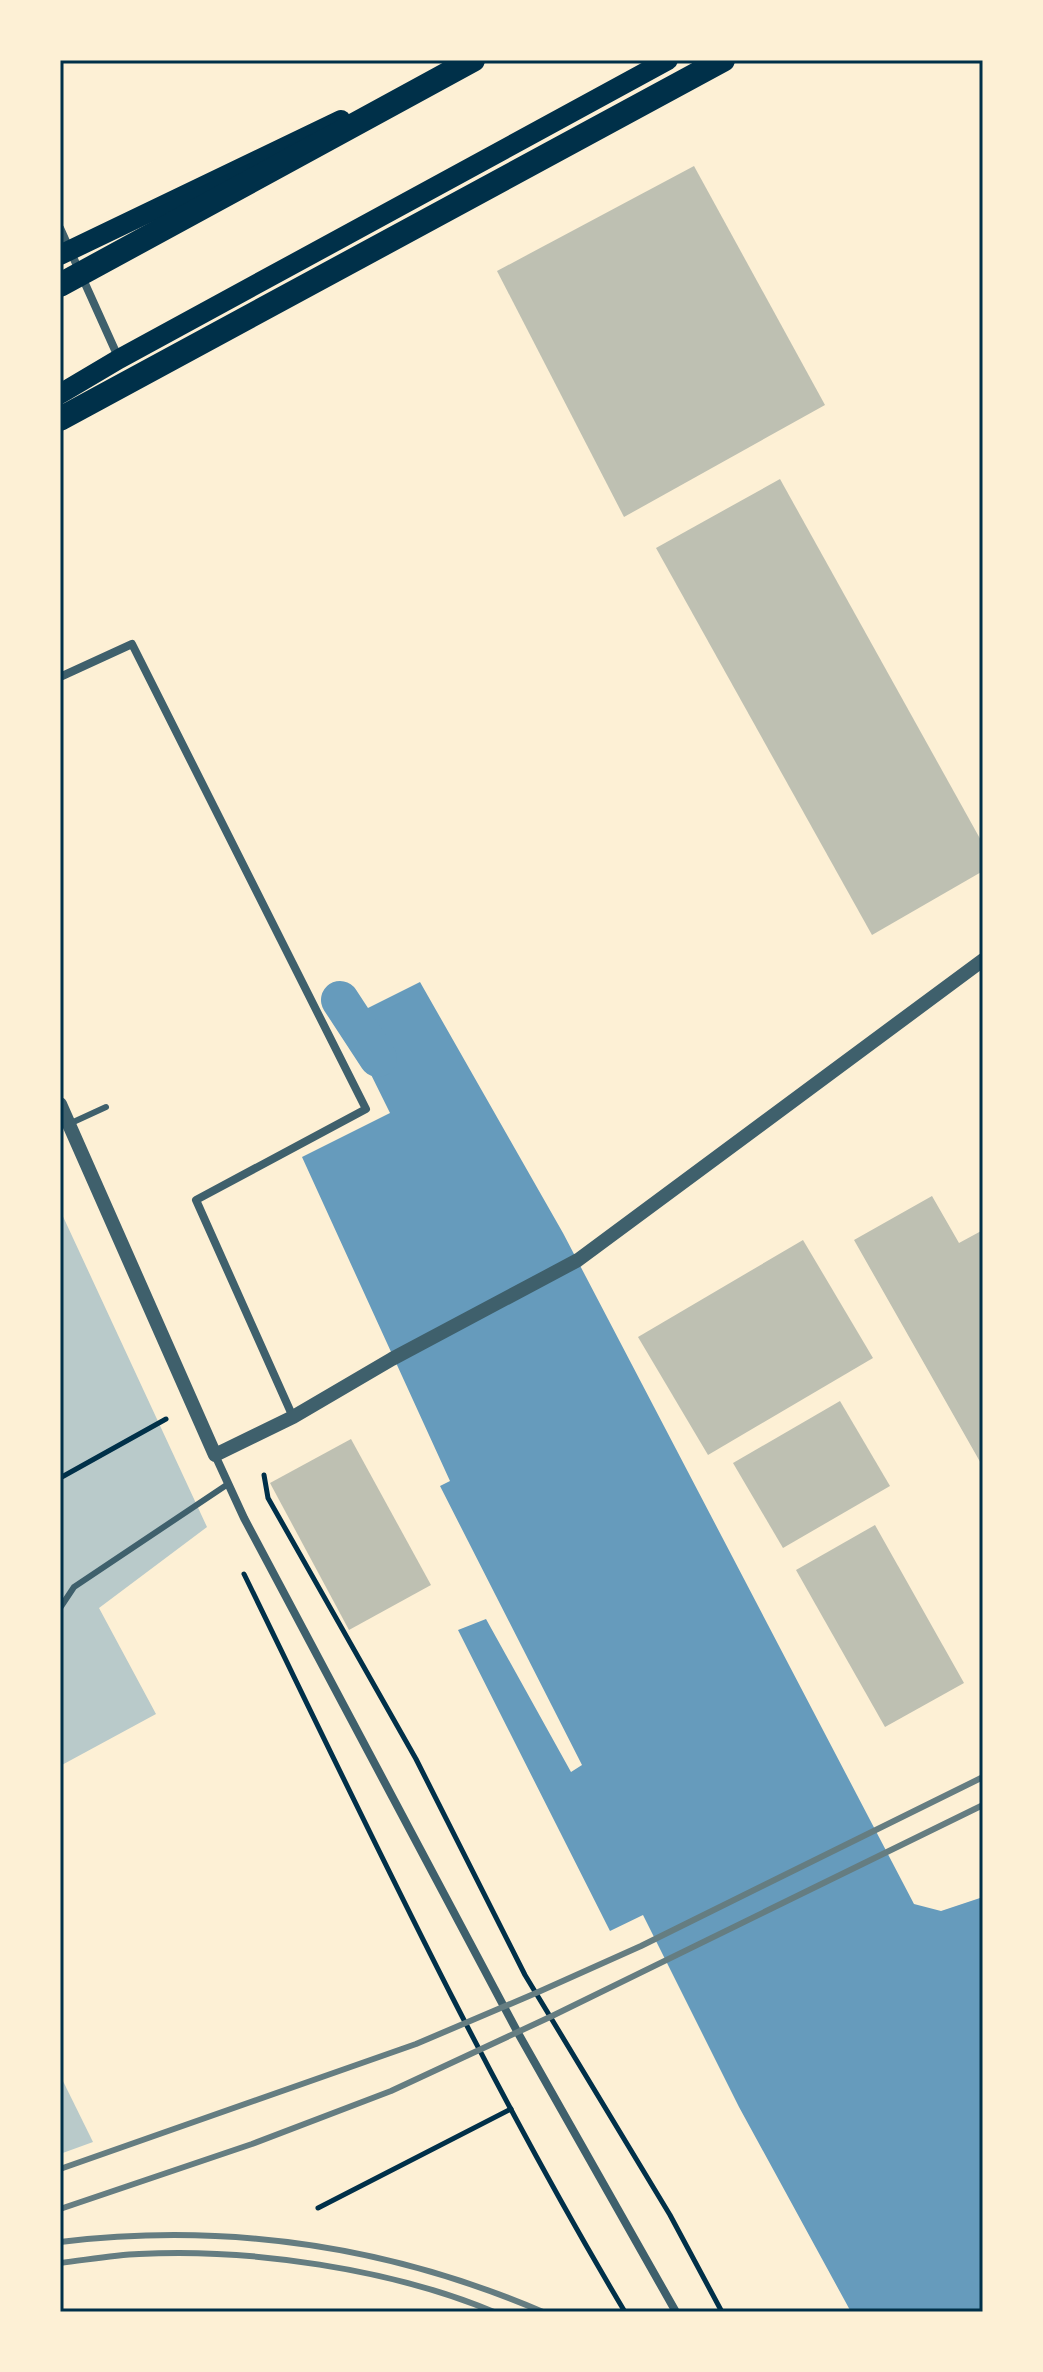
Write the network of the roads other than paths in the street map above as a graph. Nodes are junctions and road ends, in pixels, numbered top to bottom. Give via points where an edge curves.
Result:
1 (466, 60) edge
2 (473, 60) edge
3 (668, 60) edge
4 (723, 60) edge
5 (60, 228) edge
6 (65, 252) edge
7 (60, 285) edge
8 (119, 359) junction
9 (60, 394) edge
10 (60, 419) edge
11 (60, 677) edge
12 (983, 960) edge
13 (60, 1104) edge
14 (106, 1107) dead end
15 (69, 1125) junction
16 (293, 1417) junction
17 (215, 1455) junction
18 (228, 1484) junction
19 (60, 1608) edge
20 (676, 2312) edge

1 - 6 main road
2 - 7 highway
3 - 8 main road
4 - 10 highway
5 - 6 street
6 - 8 street
8 - 9 main road
11 - 16 street via 132,644 366,1109 196,1200
12 - 16 street via 578,1260
13 - 15 street
14 - 15 lane
15 - 17 street
16 - 17 street
17 - 18 street
18 - 19 lane via 74,1587
18 - 20 street via 518,2033

